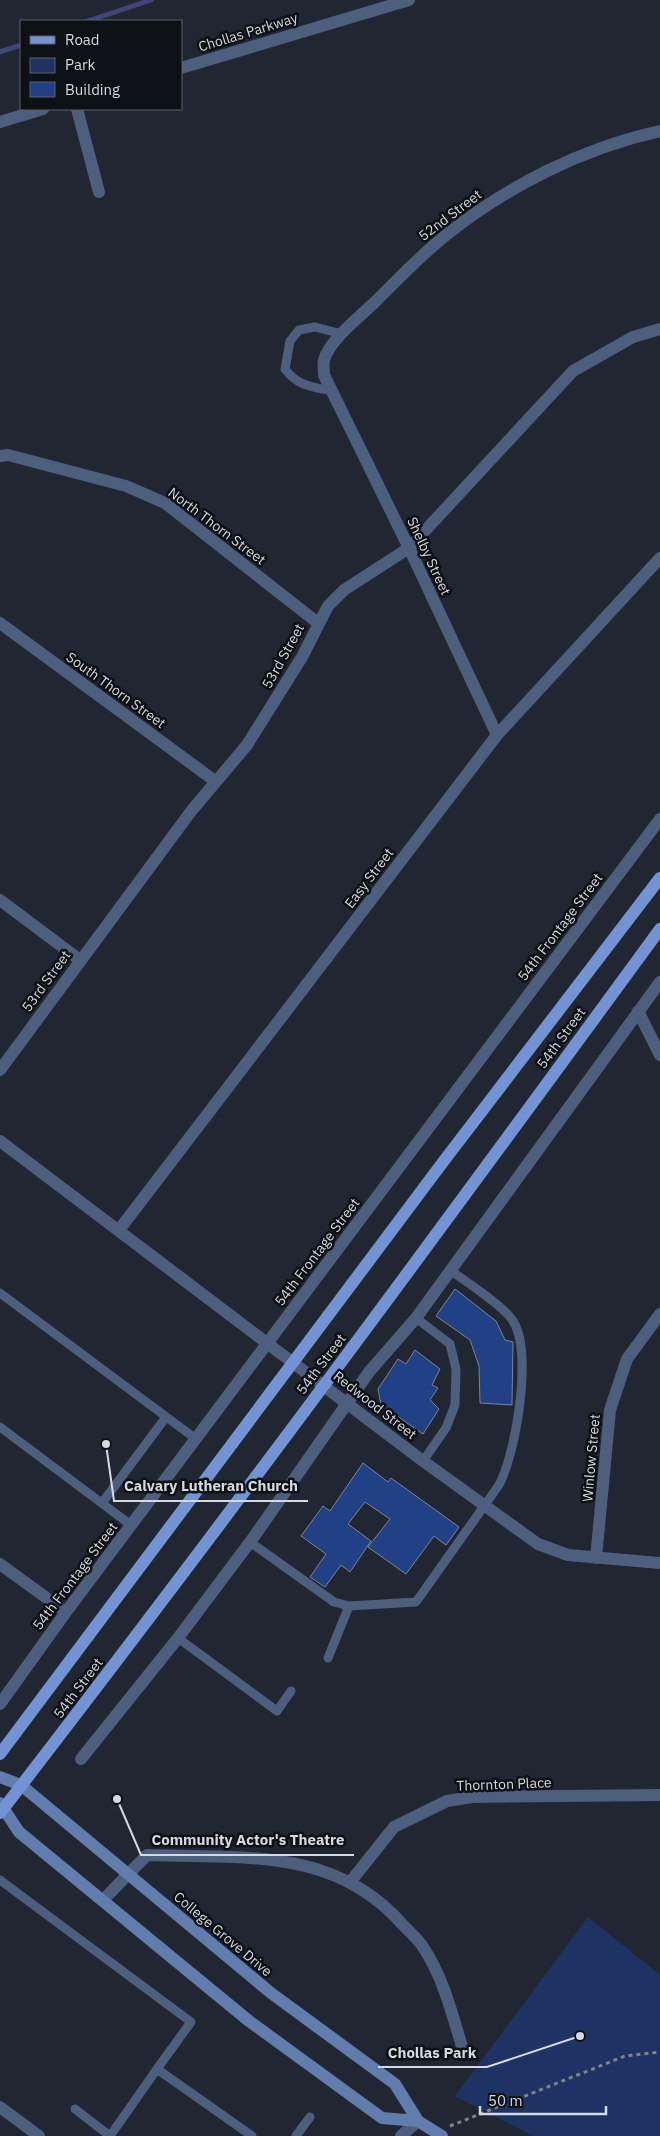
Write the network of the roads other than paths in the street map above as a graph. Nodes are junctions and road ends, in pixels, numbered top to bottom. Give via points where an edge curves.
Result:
1 (409, 0) edge
2 (182, 68) edge
3 (39, 110) edge
4 (77, 110) edge
5 (0, 122) edge
6 (660, 131) edge
7 (99, 192) dead end
8 (660, 329) edge
9 (342, 334) junction
10 (333, 391) junction
11 (0, 456) edge
12 (410, 548) junction
13 (660, 558) edge
14 (318, 623) junction
15 (0, 624) edge
16 (497, 735) junction
17 (215, 781) junction
18 (660, 819) edge
19 (660, 878) edge
20 (0, 900) edge
21 (660, 929) edge
22 (80, 960) junction
23 (660, 982) edge
24 (638, 1011) junction
25 (660, 1056) edge
26 (0, 1070) edge
27 (0, 1141) edge
28 (119, 1230) junction
29 (450, 1270) junction
30 (0, 1293) edge
31 (660, 1314) edge
32 (416, 1318) junction
33 (268, 1342) junction
34 (294, 1362) junction
35 (324, 1384) junction
36 (348, 1402) junction
37 (166, 1417) junction
38 (0, 1427) edge
39 (196, 1439) junction
40 (423, 1461) junction
41 (102, 1503) junction
42 (485, 1506) junction
43 (131, 1525) junction
44 (250, 1542) junction
45 (596, 1558) junction
46 (660, 1563) edge
47 (0, 1564) edge
48 (349, 1606) junction
49 (66, 1612) junction
50 (178, 1638) junction
51 (328, 1658) dead end
52 (291, 1691) dead end
53 (0, 1704) edge
54 (0, 1754) edge
55 (81, 1759) dead end
56 (0, 1777) edge
57 (22, 1785) junction
58 (660, 1796) edge
59 (1, 1808) edge
60 (128, 1874) junction
61 (0, 1880) edge
62 (351, 1881) junction
63 (103, 1900) junction
64 (464, 2053) dead end
65 (157, 2069) junction
66 (0, 2106) edge
67 (75, 2109) dead end
68 (310, 2117) dead end
69 (418, 2121) junction
70 (439, 2134) edge
71 (39, 2136) edge
72 (252, 2136) edge
73 (296, 2136) edge
74 (401, 2136) edge

1 - 2 street, Chollas Parkway
3 - 5 street
4 - 7 street
6 - 9 street, 52nd Street via 582,156 495,200 422,255
8 - 12 street, 53rd Street via 633,337 573,371
9 - 10 street, 52nd Street via 328,350 324,361 324,375
9 - 10 lane via 315,327 299,330 290,341 285,369 299,384
10 - 12 street, Shelby Street
11 - 14 street, North Thorn Street via 8,455 126,486 165,503
12 - 14 street, 53rd Street via 344,590 328,606
12 - 16 street, Shelby Street
13 - 16 street, Easy Street
14 - 17 street, 53rd Street via 302,657 247,745
15 - 17 street, South Thorn Street
16 - 28 street, Easy Street
17 - 22 street, 53rd Street
18 - 33 street, 54th Frontage Street
19 - 34 main road, 54th Street
20 - 22 street
21 - 35 main road, 54th Street
22 - 26 street, 53rd Street
23 - 24 street
24 - 25 street
24 - 29 street
27 - 28 street, Redwood Street
28 - 33 street, Redwood Street
29 - 32 street
29 - 42 lane via 513,1321 523,1353 516,1437 506,1471
30 - 37 lane
31 - 45 street, Winlow Street via 627,1359 610,1410
32 - 36 street via 369,1372
32 - 40 lane via 450,1344 456,1369 455,1405 446,1428
33 - 34 street, Redwood Street
33 - 39 street, 54th Frontage Street
34 - 35 street, Redwood Street
34 - 54 main road, 54th Street
35 - 36 street, Redwood Street
35 - 57 main road, 54th Street
36 - 40 street, Redwood Street
36 - 44 street
37 - 39 lane
37 - 41 lane
38 - 41 lane
39 - 43 street, 54th Frontage Street
40 - 42 street, Redwood Street
41 - 43 lane
42 - 45 street, Redwood Street via 538,1544 568,1555
42 - 48 lane via 416,1602
43 - 49 street, 54th Frontage Street
44 - 48 lane via 334,1602
44 - 50 street
45 - 46 street, Redwood Street
47 - 49 street
48 - 51 lane
49 - 53 street, 54th Frontage Street
50 - 52 lane via 277,1711
50 - 55 street
56 - 57 main road, College Grove Drive
57 - 59 main road, 54th Street
57 - 60 main road, College Grove Drive
58 - 62 street, Thornton Place via 472,1797 446,1801 394,1827
59 - 63 main road, College Grove Drive via 19,1832
60 - 62 street via 147,1855 283,1860 316,1867
60 - 63 street
60 - 69 main road, College Grove Drive via 271,1993 395,2084
61 - 65 lane via 191,2022
62 - 64 street via 390,1910 423,1947 440,1979
63 - 69 main road, College Grove Drive via 250,2021 382,2118
65 - 67 lane via 110,2136
65 - 72 lane
66 - 71 street
68 - 73 lane
69 - 70 main road, College Grove Drive
69 - 74 street

